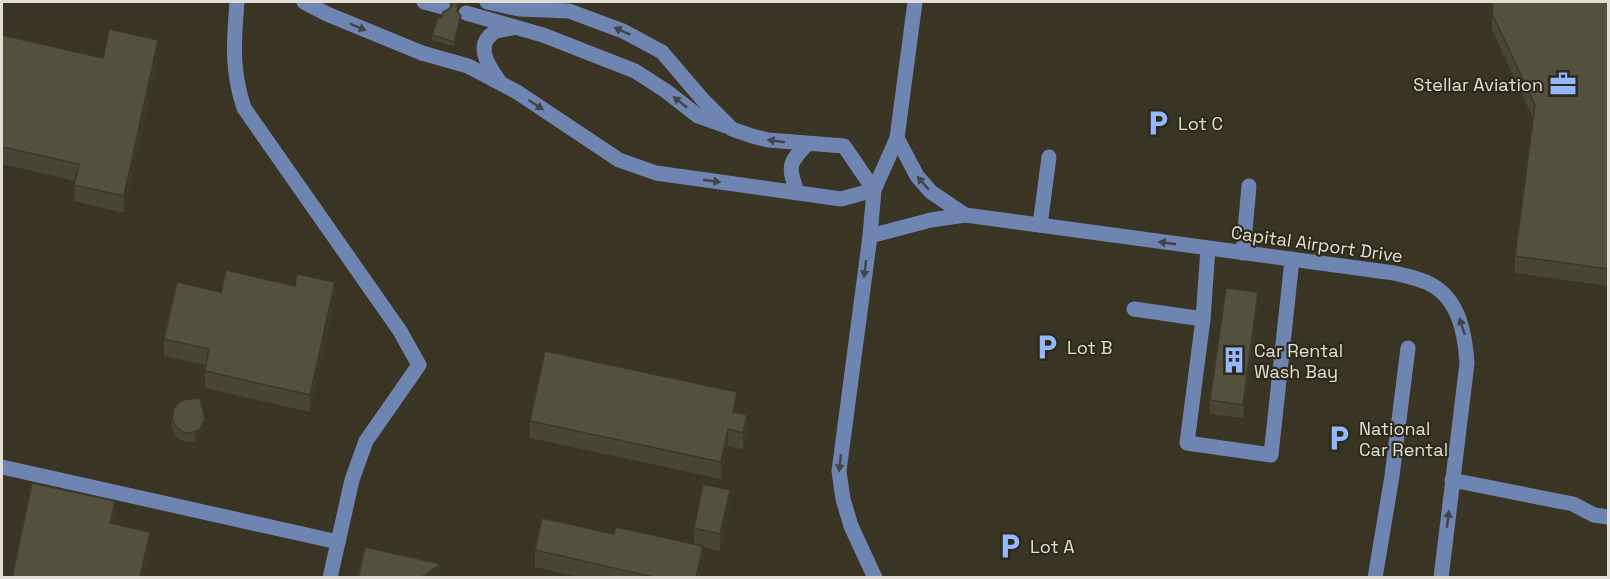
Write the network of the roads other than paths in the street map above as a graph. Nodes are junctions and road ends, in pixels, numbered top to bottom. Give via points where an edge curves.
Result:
1 (237, 2) edge
2 (304, 2) edge
3 (424, 2) edge
4 (487, 2) edge
5 (915, 2) edge
6 (443, 7) dead end
7 (519, 9) junction
8 (466, 13) dead end
9 (514, 27) junction
10 (501, 84) junction
11 (732, 129) junction
12 (897, 138) junction
13 (807, 144) junction
14 (1049, 157) dead end
15 (1249, 186) dead end
16 (874, 190) junction
17 (797, 192) junction
18 (965, 215) junction
19 (1040, 225) junction
20 (870, 236) junction
21 (1208, 249) junction
22 (1243, 253) junction
23 (1292, 260) junction
24 (1134, 309) dead end
25 (1203, 319) junction
26 (1408, 348) dead end
27 (2, 467) edge
28 (1452, 480) junction
29 (1608, 517) edge
30 (338, 542) junction
31 (330, 578) edge
32 (875, 578) edge
33 (1375, 578) edge
34 (1441, 578) edge

1 - 30 street via 234,59 236,85 244,108 400,331 419,365 366,441 352,480
2 -> 10 street via 422,53 468,66
3 - 6 street
4 - 7 street
5 - 12 street
7 - 9 street
11 -> 7 street via 662,52 623,31 570,11
8 - 9 street
9 - 10 street via 493,32 486,41 484,57
11 -> 9 street via 698,116 635,70
10 -> 17 street via 619,160 656,174
13 -> 11 street via 760,138
12 - 16 street
18 -> 12 street, Capital Airport Drive via 931,192 917,176
13 - 16 street via 844,146
13 - 17 street via 790,168
14 - 19 street
15 - 22 street
16 - 17 street via 841,199
16 - 20 street
18 - 19 street, Capital Airport Drive
18 - 20 street, Capital Airport Drive via 931,219
21 -> 19 street, Capital Airport Drive
20 -> 32 street via 839,471 851,526
21 - 22 street, Capital Airport Drive
21 - 25 street
22 - 23 street, Capital Airport Drive
23 - 25 street via 1271,455 1187,443
28 -> 23 street, Capital Airport Drive via 1467,363 1466,338 1450,301 1432,285 1394,273
24 - 25 street
26 - 33 street
27 - 30 street
28 - 29 street via 1573,504
34 -> 28 street, Capital Airport Drive
30 - 31 street

